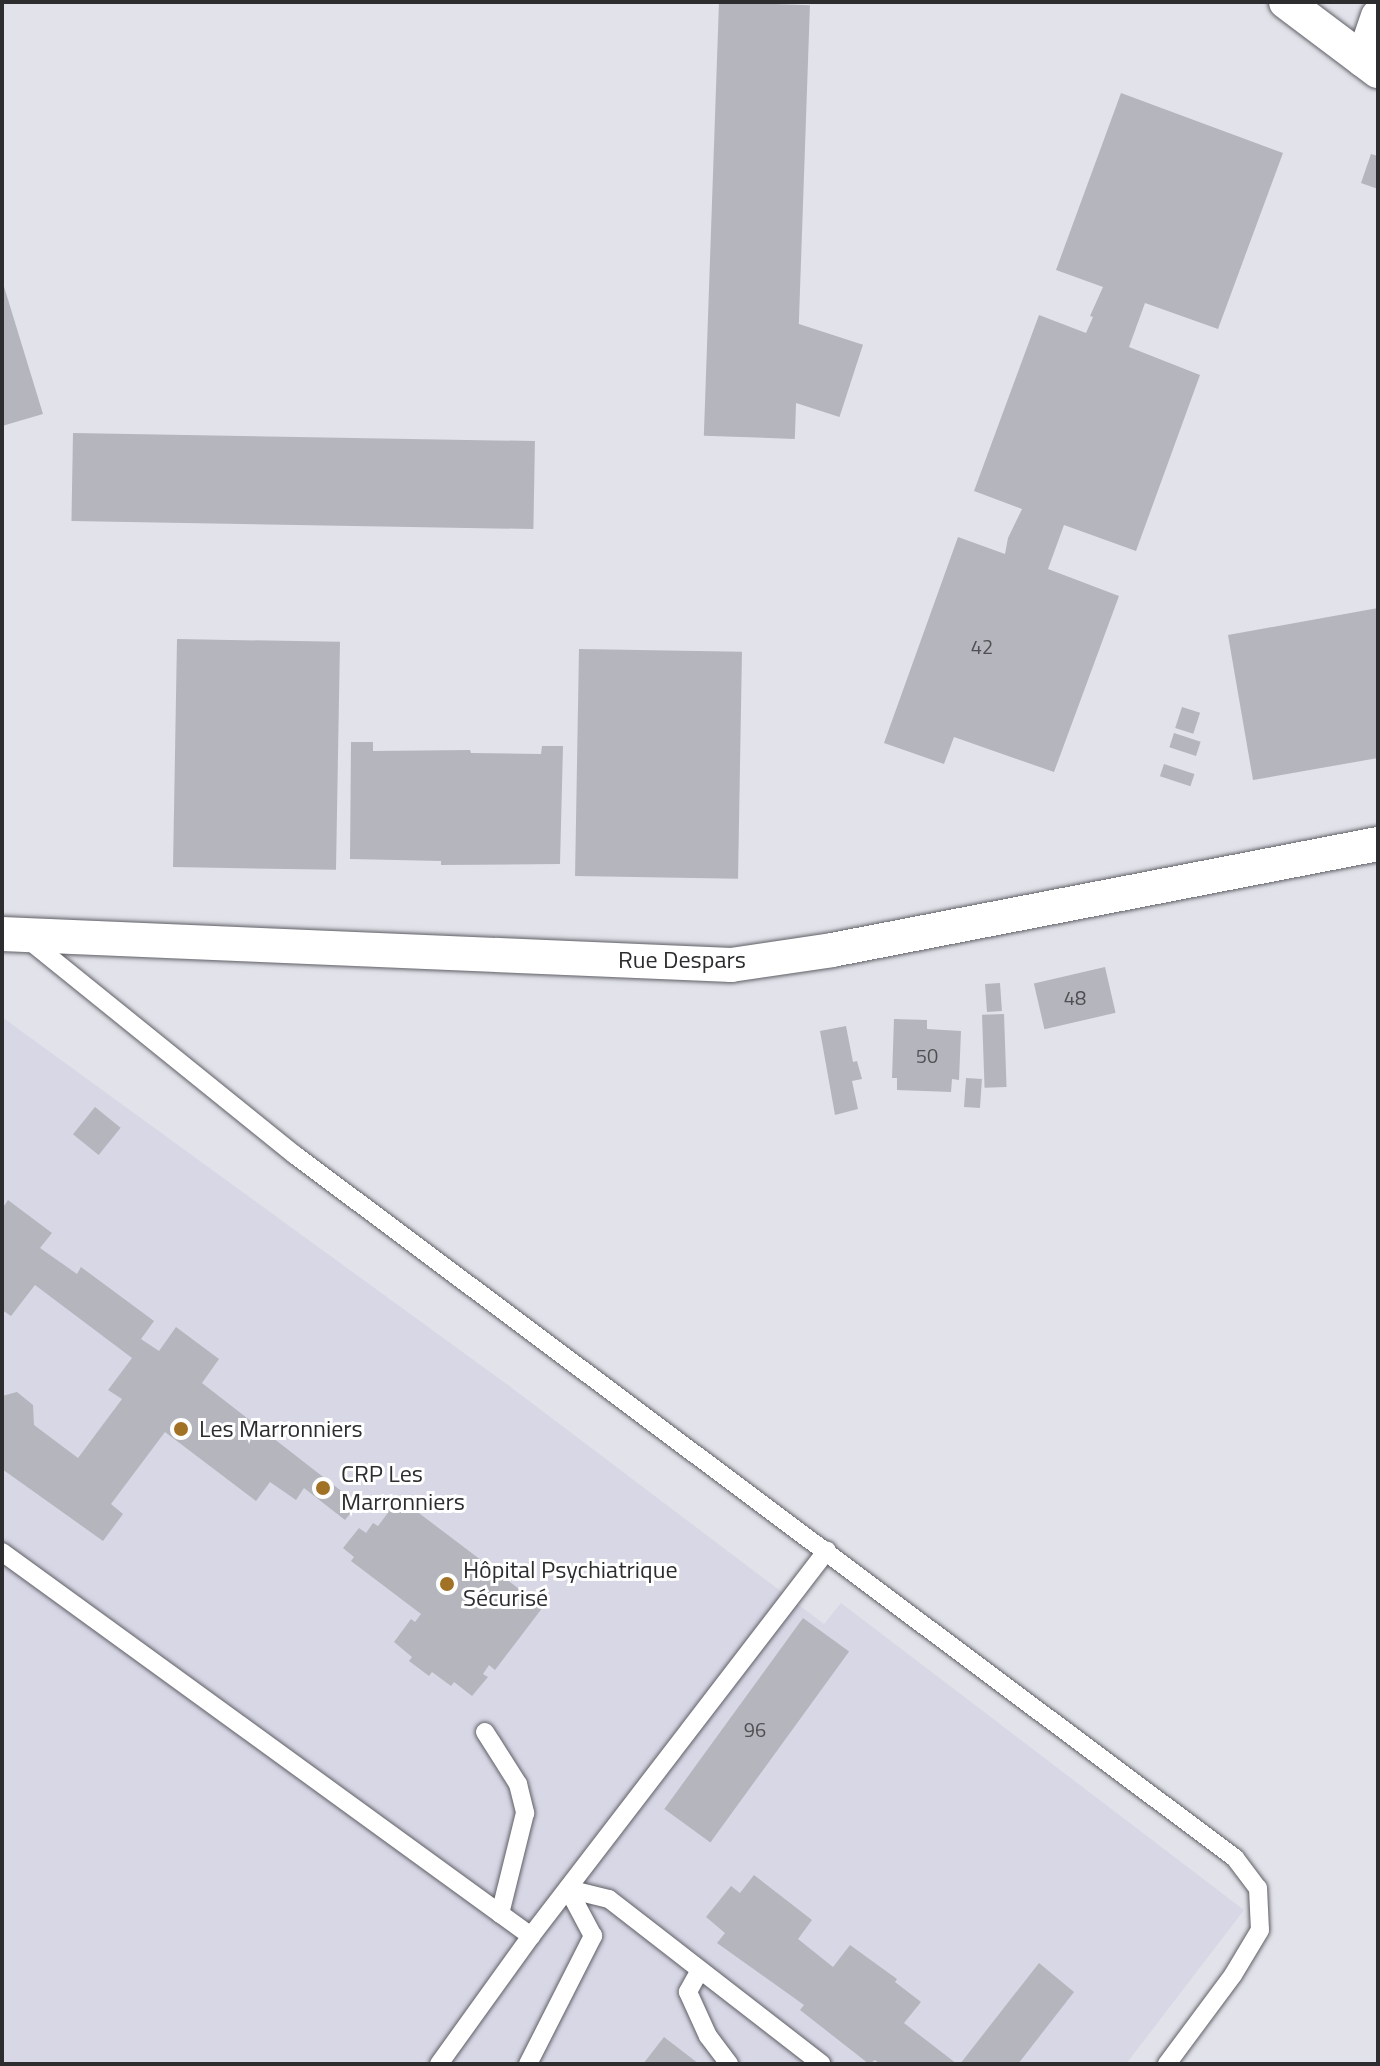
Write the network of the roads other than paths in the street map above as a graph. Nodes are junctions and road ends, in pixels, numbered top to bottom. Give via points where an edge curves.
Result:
1 (1286, 2) edge
2 (1378, 16) edge
3 (1370, 66) edge
4 (1378, 844) edge
5 (13, 935) edge
6 (827, 1550) junction
7 (2, 1552) edge
8 (485, 1732) dead end
9 (568, 1889) junction
10 (500, 1914) junction
11 (531, 1936) junction
12 (700, 1970) junction
13 (439, 2064) edge
14 (528, 2064) edge
15 (729, 2064) edge
16 (822, 2064) edge
17 (1167, 2064) edge

1 - 3 street
2 - 3 street
4 - 5 street, Rue Despars via 731,965
5 - 6 lane via 295,1155
6 - 9 lane
6 - 17 lane via 1235,1858 1258,1888 1260,1930
7 - 10 lane
8 - 10 lane via 518,1784 525,1813
9 - 11 lane
9 - 12 lane via 609,1899
9 - 14 lane via 593,1936
10 - 11 lane
11 - 13 lane
12 - 15 lane via 688,1992 708,2036
12 - 16 lane

